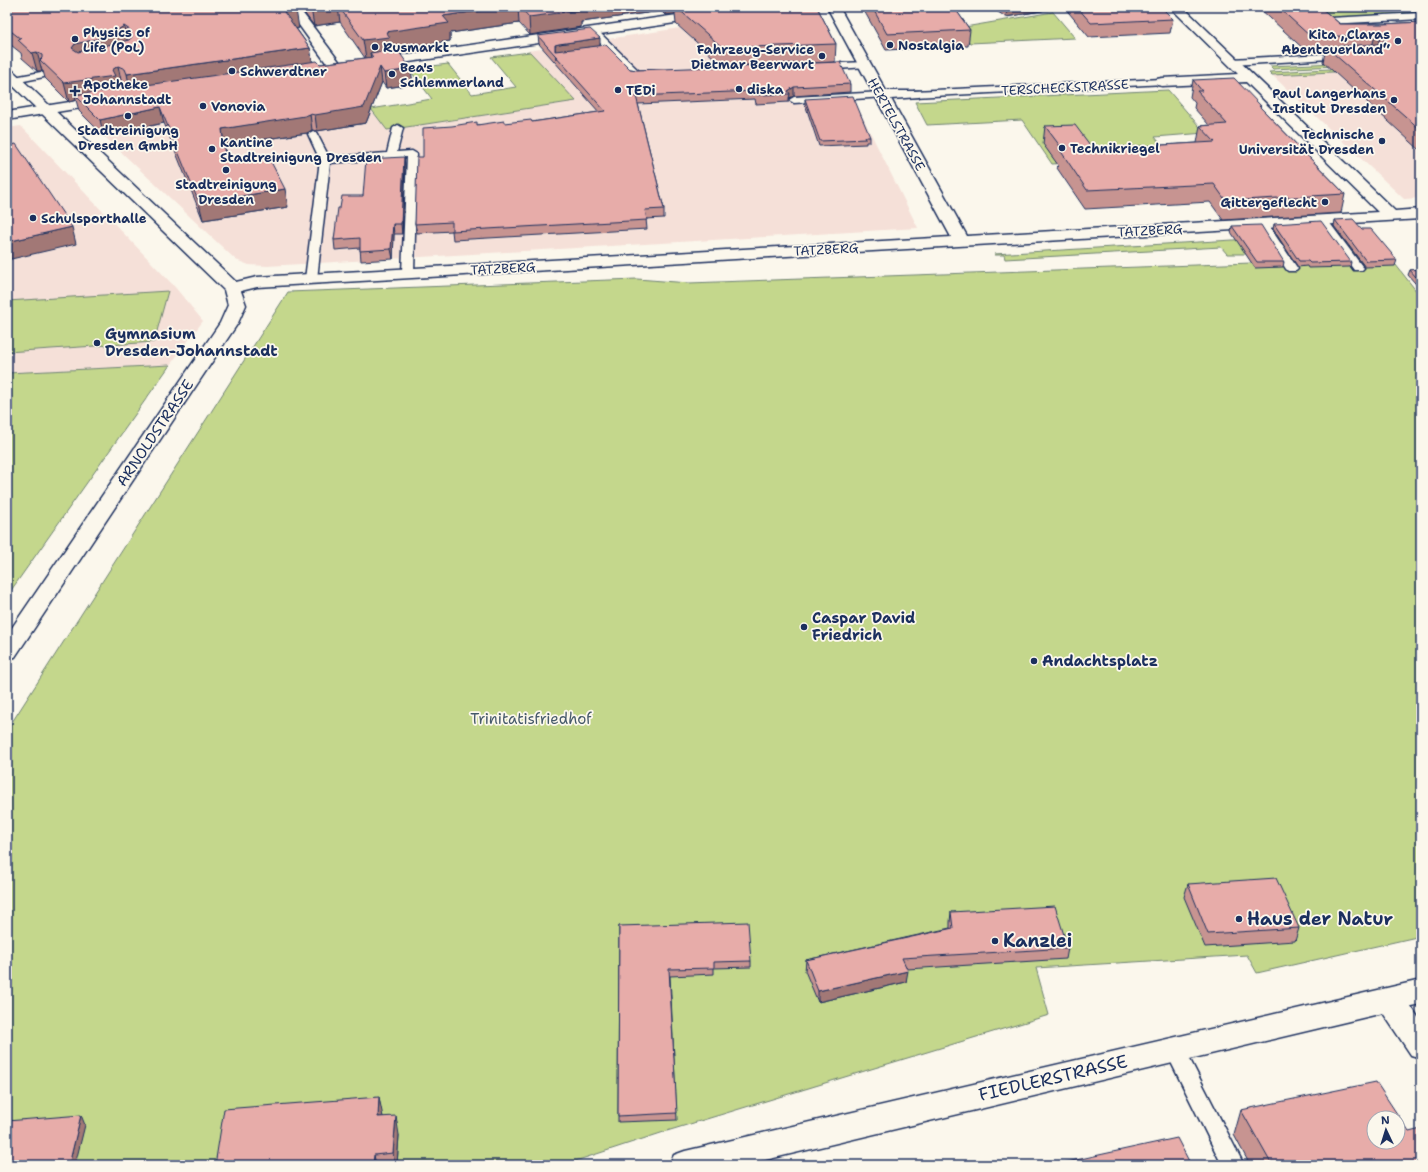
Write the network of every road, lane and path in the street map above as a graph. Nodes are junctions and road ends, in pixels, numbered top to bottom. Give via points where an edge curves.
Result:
1 (292, 7) edge
2 (758, 7) edge
3 (833, 7) edge
4 (1176, 7) edge
5 (1421, 16) edge
6 (1340, 28) edge
7 (593, 31) junction
8 (1352, 56) edge
9 (1232, 62) junction
10 (865, 64) junction
11 (813, 67) edge
12 (337, 68) junction
13 (321, 70) edge
14 (661, 73) edge
15 (41, 75) edge
16 (11, 77) edge
17 (1249, 78) junction
18 (1162, 82) joint
19 (914, 94) joint
20 (118, 99) edge
21 (884, 99) junction
22 (794, 100) edge
23 (830, 106) edge
24 (46, 110) junction
25 (7, 116) edge
26 (398, 128) dead end
27 (313, 134) edge
28 (391, 156) junction
29 (325, 160) junction
30 (1421, 214) edge
31 (1391, 216) junction
32 (1322, 220) junction
33 (1262, 223) junction
34 (962, 241) junction
35 (1358, 268) dead end
36 (1292, 269) dead end
37 (408, 273) junction
38 (311, 279) junction
39 (232, 288) junction
40 (7, 652) edge
41 (1421, 992) edge
42 (1390, 999) junction
43 (1421, 1046) edge
44 (1175, 1050) junction
45 (685, 1165) edge
46 (1234, 1165) edge

1 - 12 street
2 - 7 street
3 - 10 street, HERTELSTRASSE
4 - 9 street
5 - 6 lane via 1327,19
7 - 12 street
7 - 14 lane via 607,49 637,74
8 - 9 lane
9 - 17 street
10 - 11 lane
10 - 21 street, HERTELSTRASSE
12 - 13 street
15 - 16 lane
16 - 24 street
17 - 18 street, TERSCHECKSTRASSE
17 - 31 street
18 - 19 lane, TERSCHECKSTRASSE
19 - 21 street, TERSCHECKSTRASSE
20 - 24 street
21 - 22 lane
21 - 23 lane
21 - 34 street, HERTELSTRASSE
24 - 25 street
24 - 39 street
26 - 28 lane
27 - 29 lane
28 - 29 lane
28 - 37 lane via 412,154
29 - 38 lane
30 - 31 street, TATZBERG
31 - 32 street, TATZBERG
32 - 33 street, TATZBERG
32 - 35 lane
33 - 34 street, TATZBERG
33 - 36 lane
34 - 37 street, TATZBERG
37 - 38 street, TATZBERG
38 - 39 street, TATZBERG via 257,282
39 - 40 street, ARNOLDSTRASSE via 237,305 229,323
41 - 42 street, FIEDLERSTRASSE
42 - 43 street
42 - 44 street, FIEDLERSTRASSE
44 - 45 street, FIEDLERSTRASSE
44 - 46 lane

